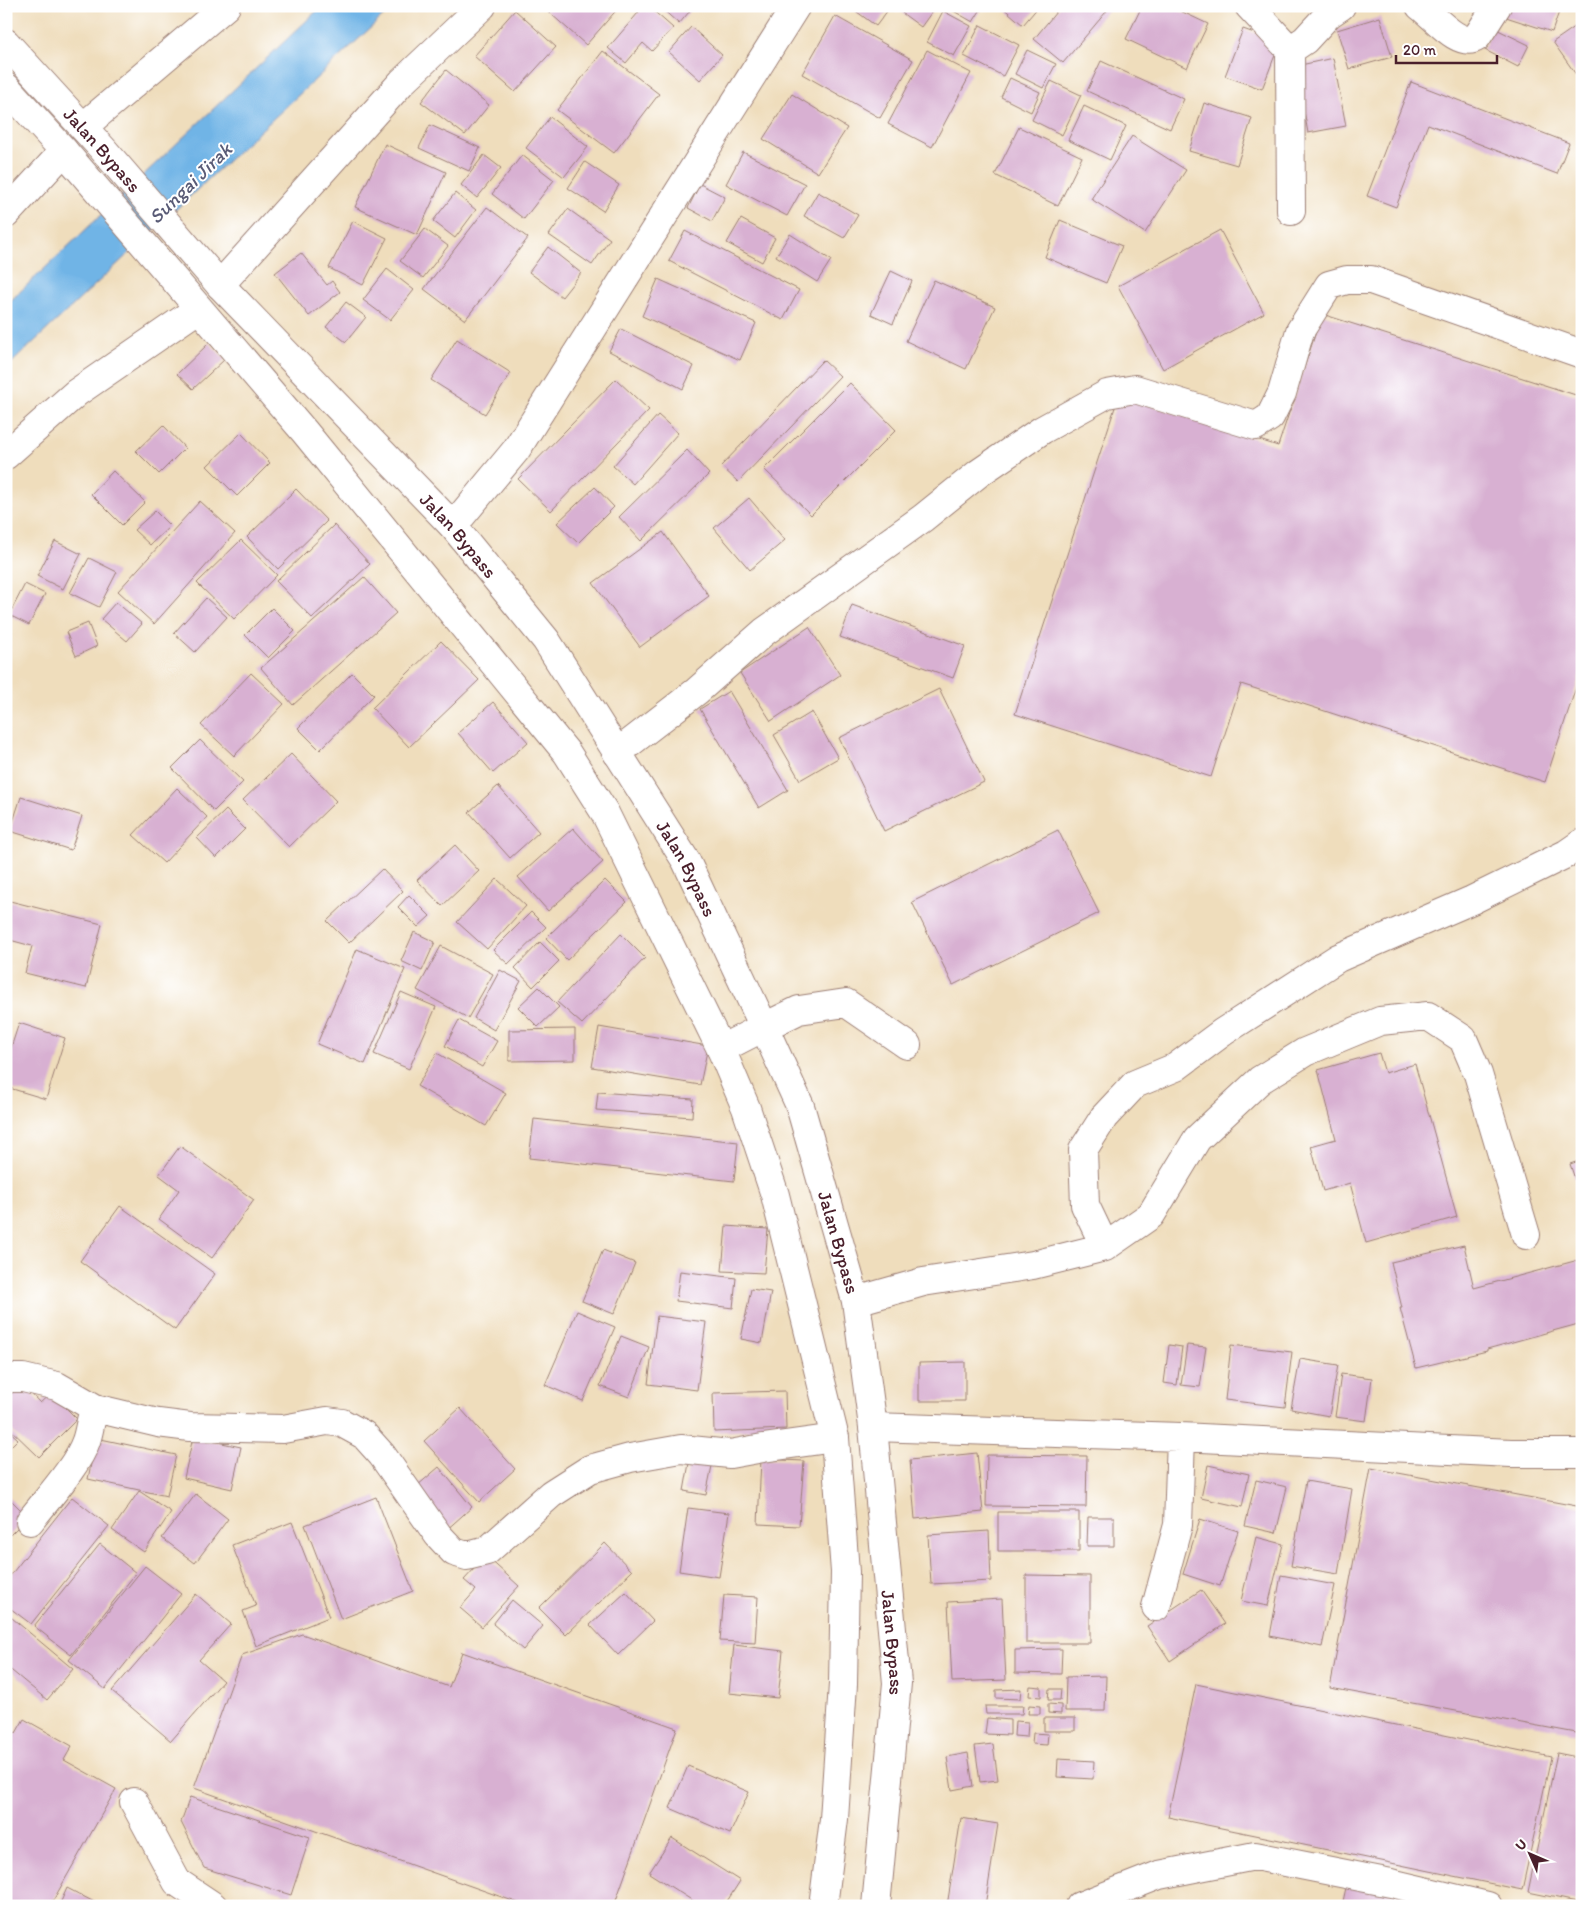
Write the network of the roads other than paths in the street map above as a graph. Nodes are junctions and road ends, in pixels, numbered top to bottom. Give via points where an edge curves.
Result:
1 (226, 6) edge
2 (482, 6) edge
3 (796, 6) edge
4 (1249, 6) edge
5 (1341, 6) edge
6 (1420, 6) edge
7 (1497, 6) edge
8 (6, 43) edge
9 (1290, 50) junction
10 (6, 88) edge
11 (83, 127) junction
12 (72, 162) junction
13 (1291, 211) dead end
14 (6, 214) edge
15 (220, 284) junction
16 (198, 309) junction
17 (1582, 354) edge
18 (6, 455) edge
19 (453, 526) junction
20 (617, 753) junction
21 (1582, 844) edge
22 (764, 1027) junction
23 (907, 1045) dead end
24 (722, 1049) junction
25 (1526, 1236) dead end
26 (1093, 1250) junction
27 (856, 1301) junction
28 (6, 1378) edge
29 (95, 1408) junction
30 (873, 1428) junction
31 (1181, 1437) junction
32 (835, 1438) junction
33 (1582, 1453) edge
34 (30, 1521) dead end
35 (1156, 1607) dead end
36 (134, 1802) dead end
37 (213, 1906) edge
38 (823, 1906) edge
39 (876, 1906) edge
40 (1080, 1906) edge
41 (1488, 1906) edge

1 - 11 main road
2 - 15 main road via 402,82
3 - 19 main road via 516,450
4 - 9 main road
5 - 9 main road
6 - 7 main road via 1451,34 1472,40
8 - 11 main road, Jalan Bypass
9 - 13 main road
10 - 12 main road, Jalan Bypass
11 - 15 main road, Jalan Bypass
12 - 14 main road
12 - 16 main road, Jalan Bypass
15 - 19 main road, Jalan Bypass
16 - 18 main road via 76,394
16 - 24 main road, Jalan Bypass via 310,438 567,753 605,812
17 - 20 main road via 1371,280 1347,280 1329,285 1300,331 1282,393 1270,417 1256,426 1135,389 1107,394 1042,430 980,473 764,632 697,691
19 - 20 main road, Jalan Bypass via 546,640
20 - 22 main road, Jalan Bypass via 686,860
21 - 26 main road via 1472,900 1338,958 1223,1032 1176,1067 1135,1084 1104,1117 1083,1150 1085,1205
22 - 23 main road via 799,1010 846,1003
22 - 24 main road
22 - 27 main road, Jalan Bypass via 800,1106
24 - 32 main road, Jalan Bypass via 775,1195
25 - 26 main road via 1478,1074 1463,1040 1428,1016 1380,1021 1305,1052 1260,1080 1197,1139 1150,1215
26 - 27 main road via 1034,1265 922,1282
27 - 30 main road, Jalan Bypass
28 - 29 main road via 23,1378 58,1386
29 - 32 main road via 190,1427 283,1429 327,1421 342,1423 364,1435 382,1455 438,1535 454,1552 467,1556 487,1551 551,1494 590,1470 630,1458 681,1449 730,1454
29 - 34 main road via 86,1442 76,1460
30 - 31 main road
30 - 39 main road, Jalan Bypass via 897,1683
31 - 33 main road via 1492,1452
31 - 35 main road via 1178,1525
32 - 38 main road, Jalan Bypass via 845,1572 844,1665 834,1819
36 - 37 main road via 177,1882
40 - 41 main road via 1159,1875 1255,1856

